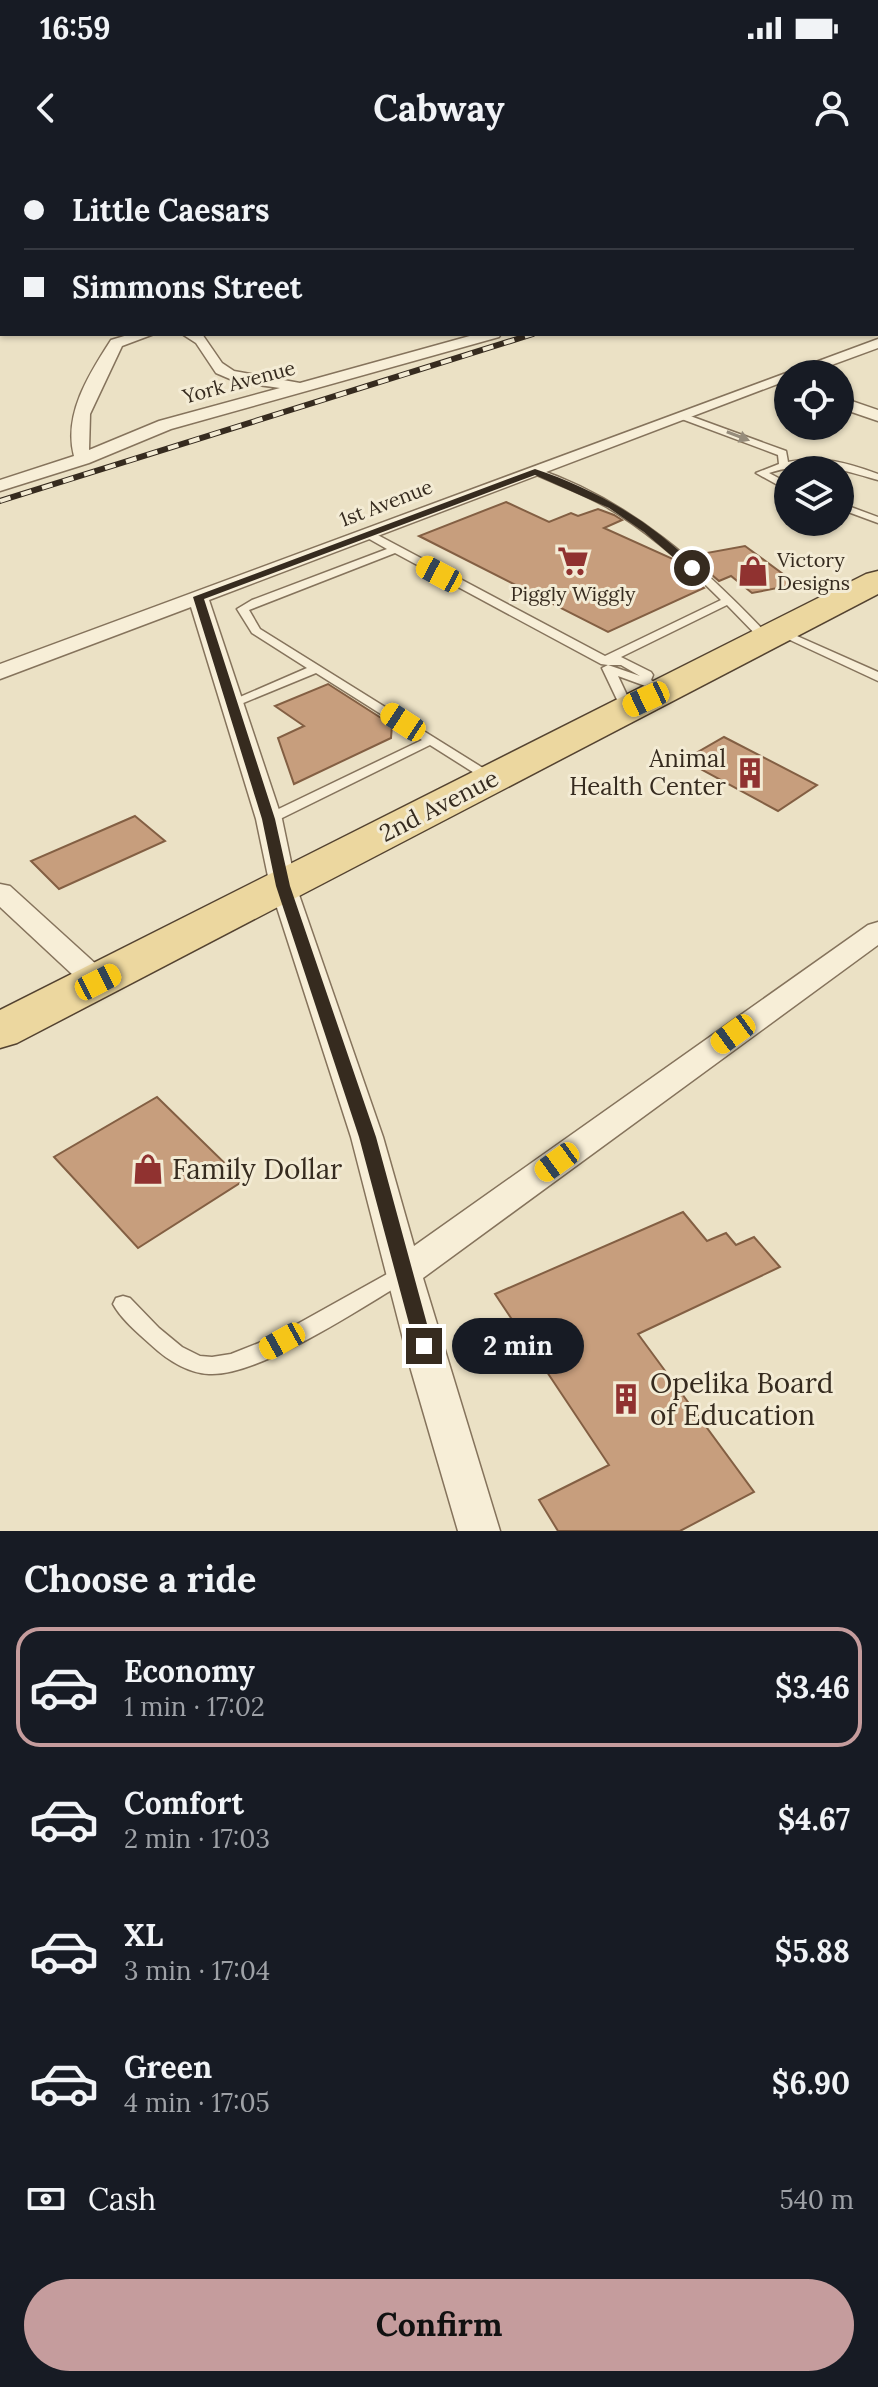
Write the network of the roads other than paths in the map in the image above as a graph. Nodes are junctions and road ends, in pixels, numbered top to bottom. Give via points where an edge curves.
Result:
1 (140, 336) edge
2 (193, 336) edge
3 (487, 336) edge
4 (878, 343) edge
5 (833, 360) edge
6 (774, 382) edge
7 (302, 388) junction
8 (854, 407) edge
9 (682, 416) junction
10 (878, 416) edge
11 (783, 456) edge
12 (83, 459) junction
13 (774, 468) edge
14 (854, 468) edge
15 (535, 471) junction
16 (878, 477) edge
17 (774, 480) edge
18 (0, 486) edge
19 (854, 511) edge
20 (878, 520) edge
21 (368, 534) junction
22 (396, 549) junction
23 (878, 581) edge
24 (198, 597) junction
25 (729, 600) junction
26 (772, 635) junction
27 (608, 665) junction
28 (318, 668) junction
29 (0, 672) edge
30 (878, 677) edge
31 (645, 693) junction
32 (232, 703) junction
33 (431, 740) junction
34 (492, 779) junction
35 (269, 819) junction
36 (283, 886) junction
37 (0, 892) edge
38 (878, 931) edge
39 (98, 982) junction
40 (0, 1031) edge
41 (405, 1272) junction
42 (123, 1304) dead end
43 (479, 1531) edge

1 - 12 street via 116,343 86,401 79,425
2 - 7 street via 204,341 217,368 230,375
3 - 7 street, York Avenue
4 - 5 street, 1st Avenue
6 - 9 street, 1st Avenue
7 - 12 street, York Avenue via 165,425
8 - 10 street
9 -> 11 lane
9 - 15 street, 1st Avenue
12 - 18 street, York Avenue
13 - 17 lane via 761,473
14 - 16 lane
15 - 21 street, 1st Avenue
15 - 25 lane via 612,506
19 - 20 lane
21 - 22 lane
21 - 24 street, 1st Avenue
22 - 27 lane
22 - 28 lane via 243,609 256,631
23 - 26 main road, 2nd Avenue
24 - 29 street, 1st Avenue
24 - 32 street
25 - 26 lane
25 - 27 lane
26 - 30 lane
26 - 31 main road, 2nd Avenue
27 - 31 lane
27 - 31 lane
28 - 32 lane
28 - 33 lane
31 - 34 main road, 2nd Avenue
32 - 35 street
33 - 34 lane
33 - 35 lane
34 - 36 main road, 2nd Avenue
35 - 36 street
36 - 39 main road, 2nd Avenue
36 - 41 street via 367,1137
37 - 39 street
38 - 41 street
39 - 40 main road, 2nd Avenue
41 - 42 lane via 257,1355 210,1367 169,1350
41 - 43 street

